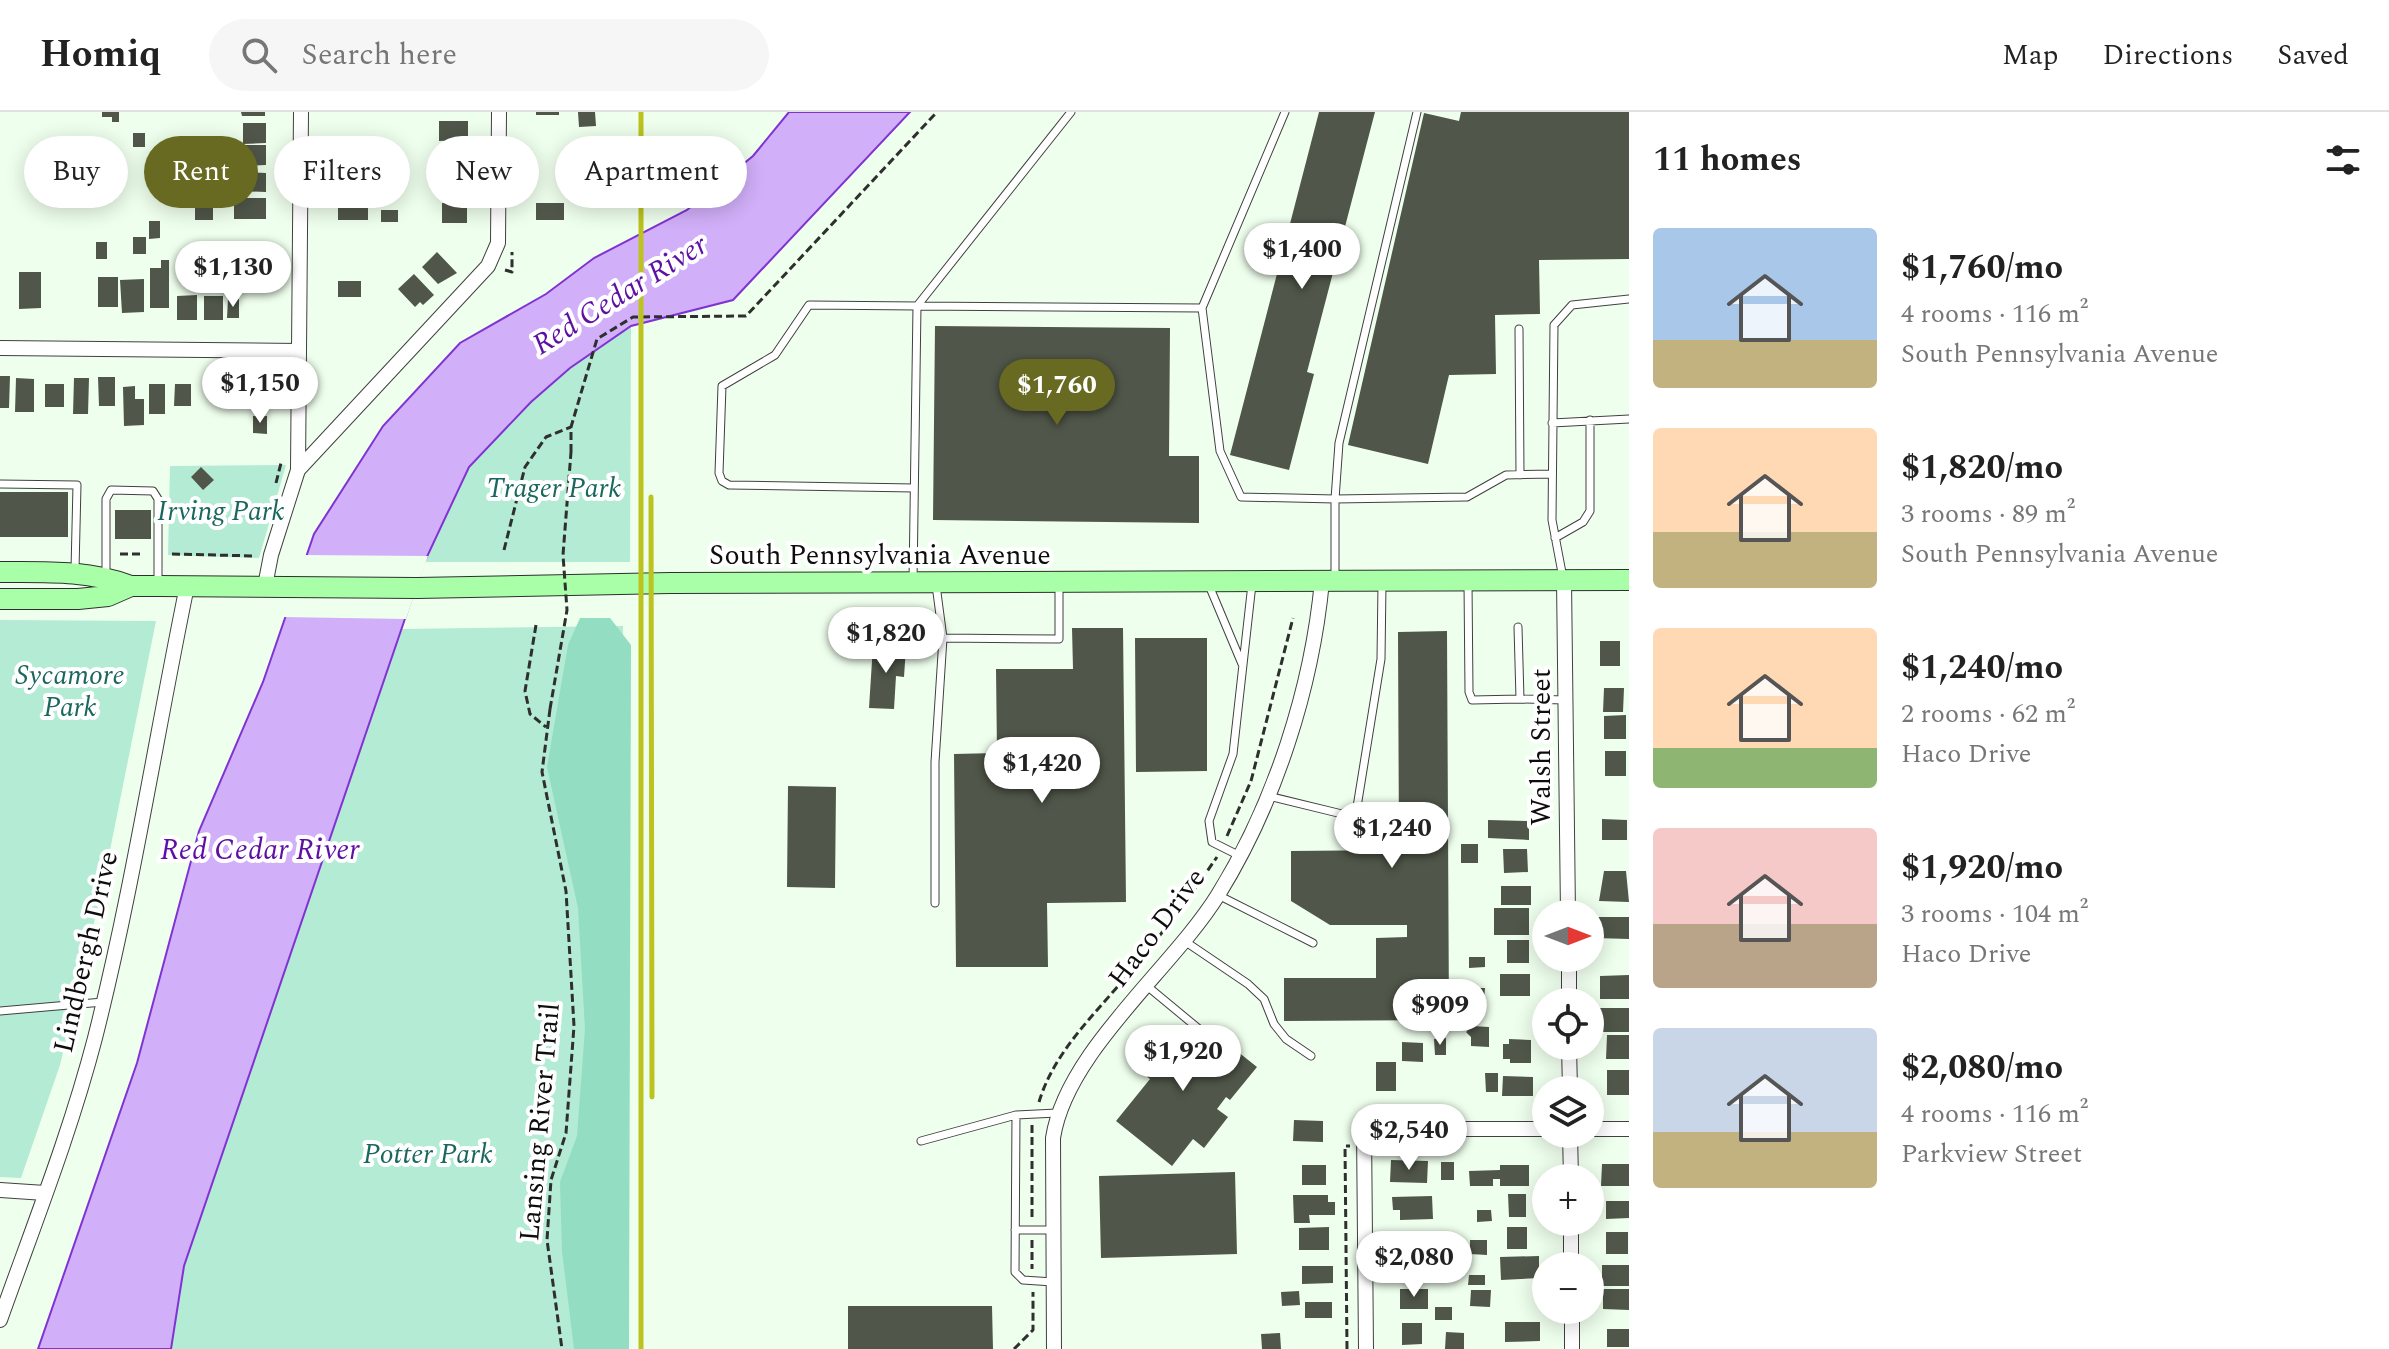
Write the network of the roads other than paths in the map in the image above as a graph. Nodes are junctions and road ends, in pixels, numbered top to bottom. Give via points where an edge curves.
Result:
1 (301, 112) edge
2 (499, 112) edge
3 (1071, 112) edge
4 (1285, 112) edge
5 (1417, 112) edge
6 (1629, 299) edge
7 (917, 306) junction
8 (1202, 308) junction
9 (1519, 329) dead end
10 (0, 348) edge
11 (299, 351) junction
12 (1629, 419) edge
13 (1590, 420) junction
14 (1552, 423) junction
15 (298, 470) junction
16 (1552, 474) junction
17 (1520, 475) junction
18 (0, 484) edge
19 (914, 488) junction
20 (1335, 499) junction
21 (1555, 538) junction
22 (0, 572) edge
23 (75, 572) junction
24 (106, 577) junction
25 (1564, 580) junction
26 (1629, 580) edge
27 (1207, 581) junction
28 (1252, 581) junction
29 (1329, 581) junction
30 (1383, 581) junction
31 (1469, 581) junction
32 (1059, 582) junction
33 (913, 583) junction
34 (935, 583) junction
35 (131, 586) junction
36 (158, 586) junction
37 (187, 586) junction
38 (265, 586) junction
39 (0, 599) edge
40 (1518, 627) dead end
41 (943, 638) junction
42 (1243, 666) junction
43 (1520, 699) junction
44 (1566, 700) junction
45 (1268, 796) junction
46 (1238, 855) junction
47 (1218, 895) junction
48 (1568, 900) edge
49 (935, 903) dead end
50 (1183, 940) junction
51 (1313, 943) dead end
52 (1147, 986) junction
53 (103, 1002) junction
54 (0, 1011) edge
55 (1199, 1029) dead end
56 (1311, 1056) dead end
57 (1057, 1113) junction
58 (1016, 1115) junction
59 (1532, 1129) edge
60 (1604, 1129) edge
61 (1629, 1129) edge
62 (921, 1141) dead end
63 (0, 1190) edge
64 (45, 1193) junction
65 (1015, 1230) junction
66 (1053, 1230) junction
67 (1053, 1282) junction
68 (0, 1320) edge
69 (1572, 1324) edge
70 (1054, 1349) edge
71 (1366, 1349) edge
72 (1572, 1349) edge

1 - 11 street
2 - 15 street via 498,243 488,266
3 - 7 lane
4 - 8 lane
5 - 20 lane via 1339,443
6 - 14 lane via 1572,305 1554,325
7 - 8 lane
7 - 19 lane
7 - 19 lane via 809,305 775,355 722,386 719,473 729,485
8 - 20 lane via 1220,451 1241,497
9 - 17 lane
10 - 11 street
11 - 15 street
12 - 13 lane
13 - 14 lane
13 - 21 lane via 1590,511 1583,522
14 - 16 lane
15 - 38 street
16 - 17 lane
16 - 21 lane
17 - 20 lane via 1506,475 1467,497
18 - 23 lane via 77,485
19 - 33 lane
20 - 29 lane
21 - 25 lane
22 - 23 main road, South Pennsylvania Avenue
23 - 24 main road, South Pennsylvania Avenue
24 - 35 main road, South Pennsylvania Avenue
24 - 36 lane via 106,499 111,490 153,491 158,499
25 - 26 main road, South Pennsylvania Avenue
25 - 31 main road, South Pennsylvania Avenue
25 - 44 street, Walsh Street
27 - 28 main road, South Pennsylvania Avenue
27 - 32 main road, South Pennsylvania Avenue
27 - 42 lane
28 - 29 main road, South Pennsylvania Avenue
28 - 42 lane
29 - 30 main road, South Pennsylvania Avenue
29 - 45 street, Haco Drive via 1316,644
30 - 31 main road, South Pennsylvania Avenue
30 - 45 lane via 1381,659 1357,807 1342,814
31 - 43 lane via 1470,697
32 - 34 main road, South Pennsylvania Avenue
32 - 41 lane via 1059,639
33 - 34 main road, South Pennsylvania Avenue
33 - 38 main road, South Pennsylvania Avenue
34 - 41 lane
35 - 36 main road, South Pennsylvania Avenue
35 - 39 main road, South Pennsylvania Avenue via 108,596 78,599
36 - 37 main road, South Pennsylvania Avenue
37 - 38 main road, South Pennsylvania Avenue
37 - 53 street, Lindbergh Drive via 146,813
40 - 43 lane
41 - 49 lane via 935,762
42 - 46 lane via 1233,754 1209,821 1212,842
43 - 44 lane
44 - 48 street, Walsh Street
45 - 46 street, Haco Drive
46 - 47 street, Haco Drive
47 - 50 street, Haco Drive
47 - 51 lane
50 - 52 street, Haco Drive
50 - 56 lane via 1248,984 1264,999 1286,1039
52 - 55 lane
52 - 57 street, Haco Drive via 1080,1070
53 - 54 lane
53 - 64 street, Lindbergh Drive
57 - 58 lane
57 - 66 street, Haco Drive
58 - 62 lane
58 - 65 lane
59 - 71 street via 1364,1129
60 - 61 street
63 - 64 street
64 - 68 street, Lindbergh Drive
65 - 66 lane
65 - 67 lane via 1015,1272 1023,1280
66 - 67 street, Haco Drive
67 - 70 street, Haco Drive
69 - 72 street

